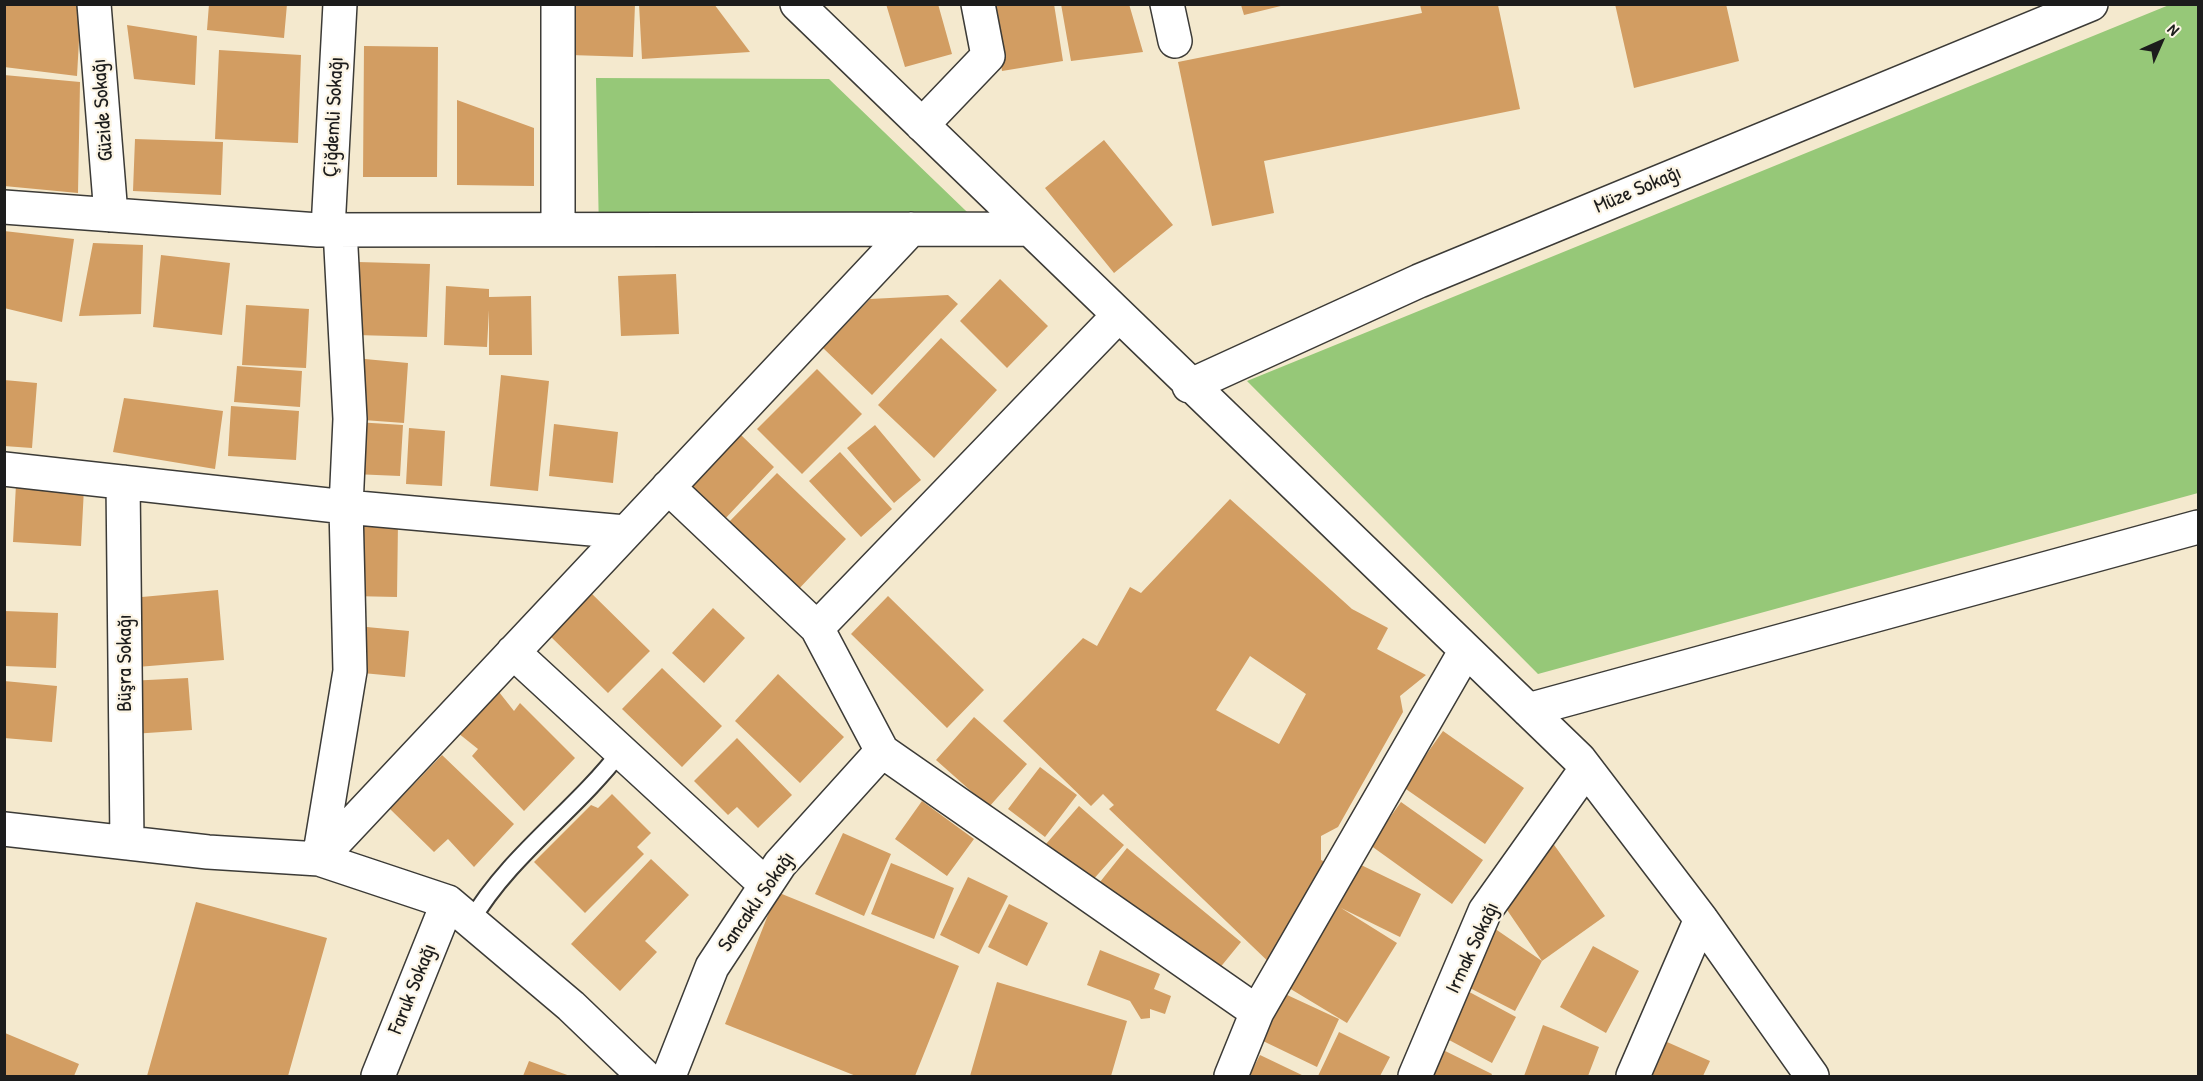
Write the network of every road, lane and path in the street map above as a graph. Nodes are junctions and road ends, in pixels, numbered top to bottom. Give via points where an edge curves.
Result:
1 (94, 4) edge
2 (340, 4) edge
3 (558, 4) edge
4 (797, 4) edge
5 (978, 4) edge
6 (1167, 4) edge
7 (2091, 4) edge
8 (1175, 41) dead end
9 (922, 125) junction
10 (4, 207) edge
11 (111, 215) junction
12 (334, 229) junction
13 (558, 229) junction
14 (910, 229) junction
15 (1030, 229) junction
16 (1118, 316) junction
17 (1189, 386) junction
18 (4, 469) edge
19 (123, 482) junction
20 (668, 486) junction
21 (346, 507) junction
22 (2199, 527) edge
23 (625, 532) junction
24 (817, 628) junction
25 (1466, 650) junction
26 (513, 652) junction
27 (1528, 710) junction
28 (621, 751) junction
29 (882, 751) junction
30 (1586, 769) junction
31 (4, 829) edge
32 (126, 843) junction
33 (318, 859) junction
34 (766, 885) junction
35 (459, 912) junction
36 (1701, 919) junction
37 (1257, 1012) junction
38 (378, 1077) edge
39 (644, 1077) edge
40 (669, 1077) edge
41 (1231, 1077) edge
42 (1415, 1077) edge
43 (1634, 1077) edge
44 (1812, 1077) edge

1 - 11 street, Güzide Sokağı
2 - 12 street, Çiğdemli Sokağı
3 - 13 street
4 - 9 street
5 - 9 street via 988,56
6 - 8 street
7 - 17 street, Müze Sokağı via 1430,276
9 - 15 street
10 - 11 street
11 - 12 street
12 - 13 street
12 - 21 street, Çiğdemli Sokağı via 350,418
13 - 14 street
14 - 15 street
14 - 20 street
15 - 16 street
16 - 17 street
16 - 24 street
17 - 25 street
18 - 19 street
19 - 21 street
19 - 32 street, Büşra Sokağı
20 - 23 street
20 - 24 street
21 - 23 street
21 - 33 street, Çiğdemli Sokağı via 350,671
22 - 27 street
23 - 26 street
24 - 29 street
25 - 27 street
25 - 37 street
26 - 28 street
26 - 33 street
27 - 30 street
28 - 34 street
28 - 35 lane via 603,776 486,895
29 - 34 street, Sancaklı Sokağı via 780,864
29 - 37 street
30 - 36 street
30 - 42 street, Irmak Sokağı via 1485,912
31 - 32 street
32 - 33 street
33 - 35 street
34 - 40 street, Sancaklı Sokağı via 712,967
35 - 38 street, Faruk Sokağı
35 - 39 street via 571,1006
36 - 43 street
36 - 44 street
37 - 41 street

